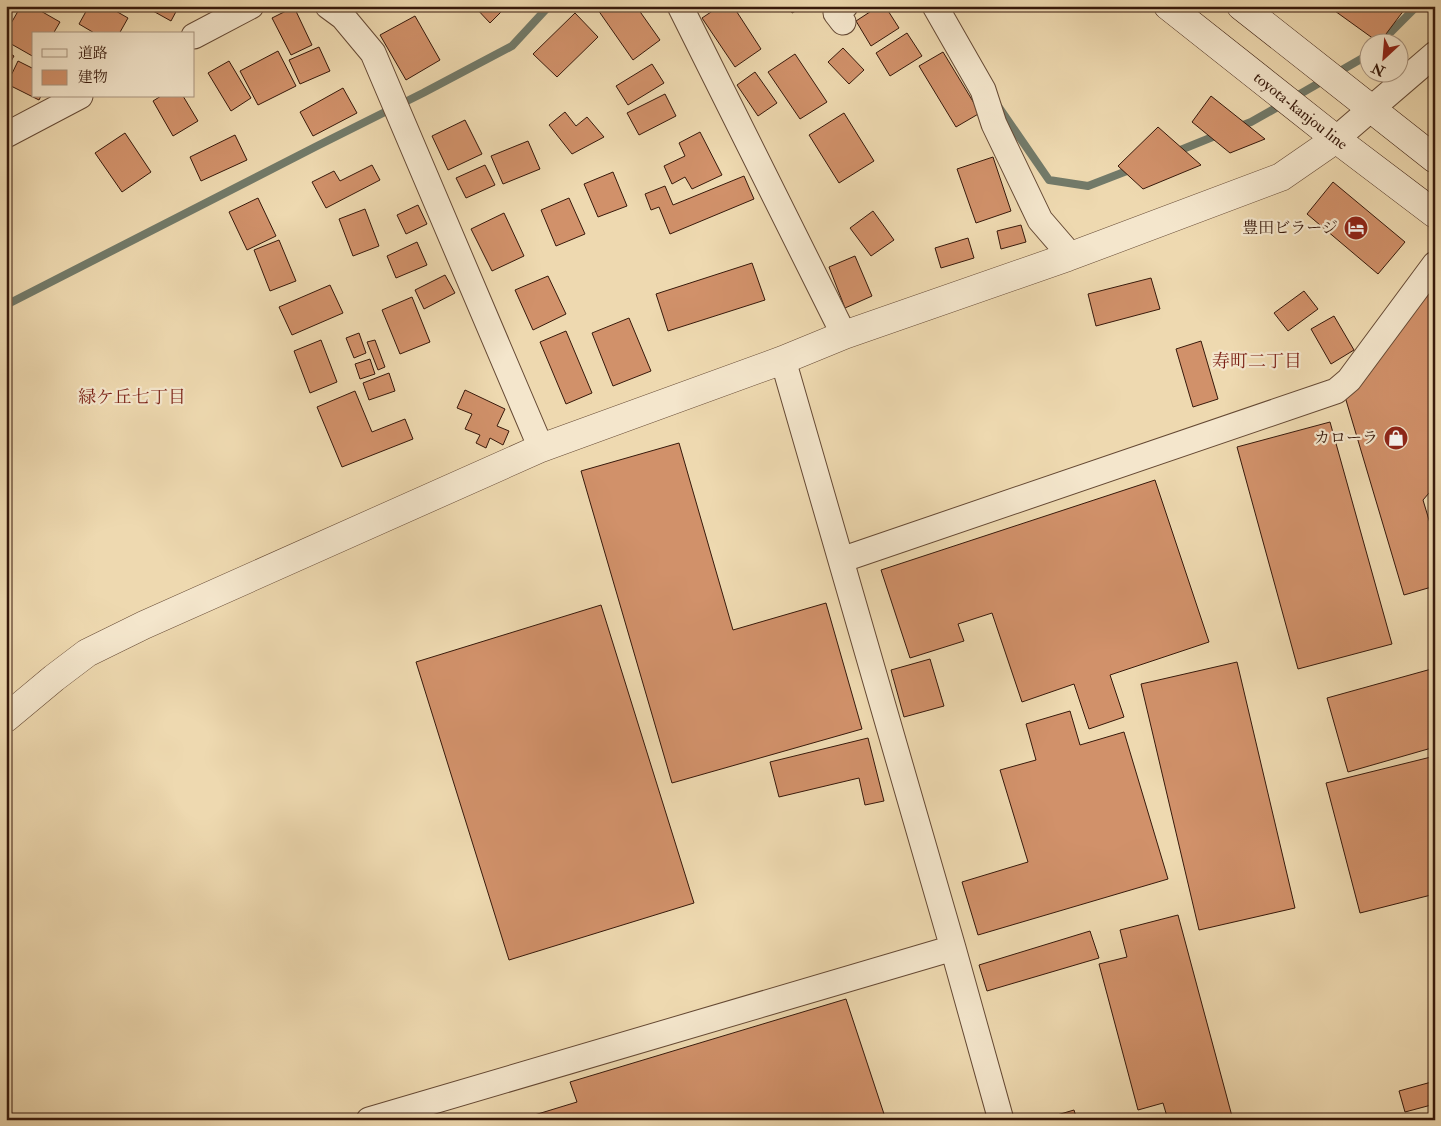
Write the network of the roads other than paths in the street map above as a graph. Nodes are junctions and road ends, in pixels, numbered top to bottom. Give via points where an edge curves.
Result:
1 (251, 6) edge
2 (328, 6) edge
3 (680, 6) edge
4 (935, 6) edge
5 (1168, 6) edge
6 (1240, 6) edge
7 (195, 35) edge
8 (1435, 54) edge
9 (76, 98) edge
10 (1371, 109) junction
11 (6, 135) edge
12 (1336, 139) junction
13 (1435, 159) edge
14 (1435, 214) edge
15 (1071, 256) junction
16 (1435, 264) edge
17 (844, 335) junction
18 (783, 360) junction
19 (541, 448) junction
20 (841, 560) junction
21 (6, 718) edge
22 (953, 948) junction
23 (370, 1120) edge
24 (1001, 1120) edge

1 - 7 street
2 - 19 street via 342,17 373,54
3 - 17 street
4 - 15 street via 983,90 994,124 1040,220
5 - 12 street, toyota-kanjou line
6 - 10 street
8 - 10 street
9 - 11 street
10 - 12 street
10 - 13 street
12 - 14 street, toyota-kanjou line
12 - 15 street via 1280,177
15 - 17 street
16 - 20 street via 1349,380 1336,391
17 - 18 street
18 - 19 street
18 - 20 street
19 - 21 street via 87,653
20 - 22 street
22 - 23 street
22 - 24 street

